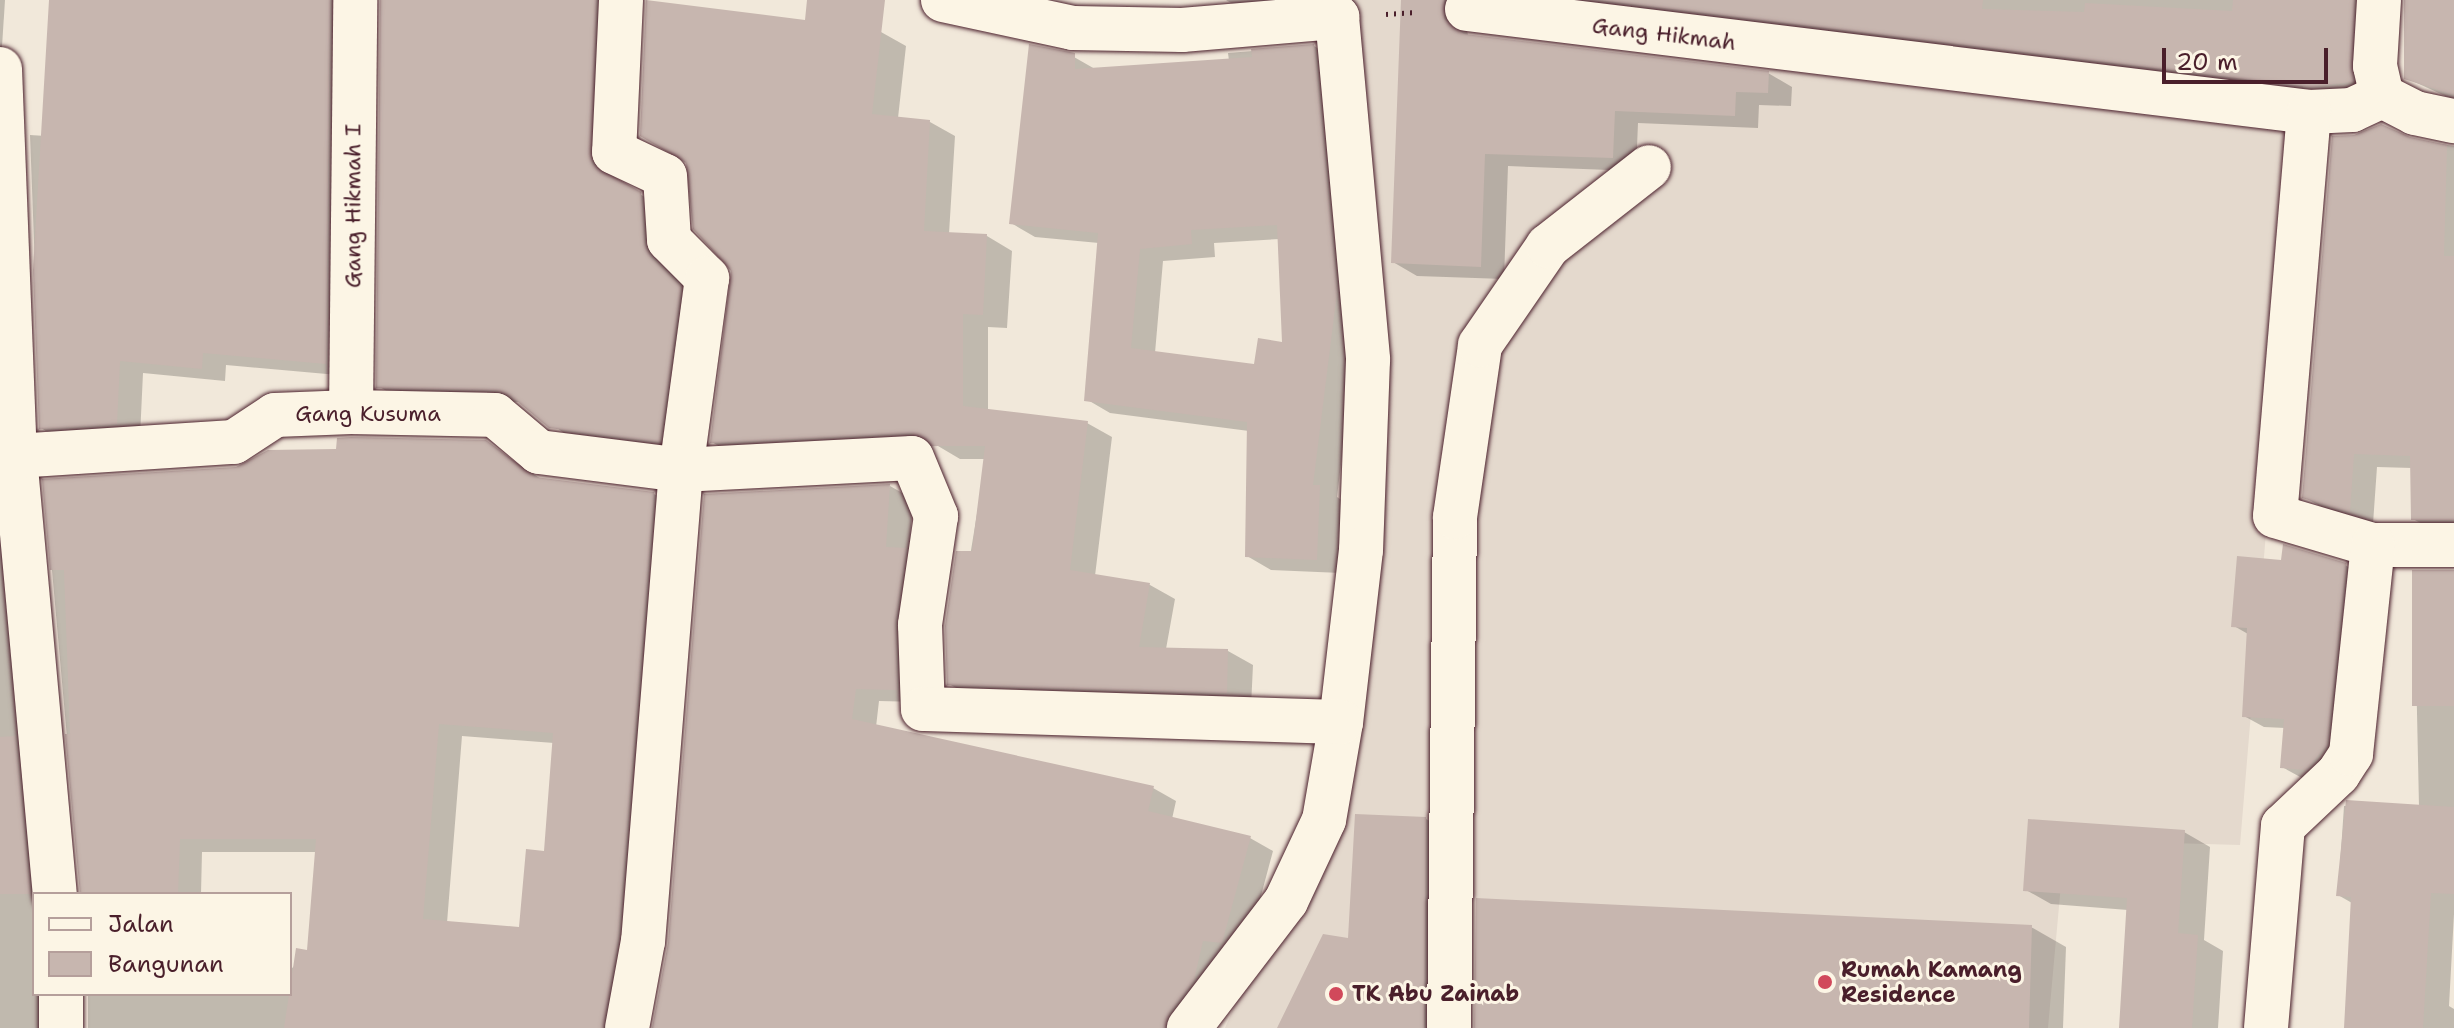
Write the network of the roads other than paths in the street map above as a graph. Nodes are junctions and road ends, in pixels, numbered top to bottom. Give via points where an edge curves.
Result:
1 (355, 0) edge
2 (621, 0) edge
3 (943, 0) edge
4 (2379, 0) edge
5 (1467, 9) road end
6 (1183, 15) edge
7 (0, 69) edge
8 (2382, 96) junction
9 (2309, 112) junction
10 (2454, 121) edge
11 (1649, 167) dead end
12 (351, 412) junction
13 (8, 457) edge
14 (681, 470) junction
15 (2373, 545) junction
16 (2454, 545) edge
17 (1341, 722) junction
18 (55, 892) edge
19 (61, 996) edge
20 (61, 1028) edge
21 (627, 1028) edge
22 (1189, 1028) edge
23 (1449, 1028) edge
24 (2266, 1028) edge

1 - 12 street, Gang Hikmah I
2 - 14 street via 614,152 665,176 669,240 707,278
3 - 6 street via 1073,28
4 - 8 street via 2375,66
5 - 9 street, Gang Hikmah
6 - 17 street via 1337,17 1368,360 1362,535
7 - 13 street
8 - 9 street, Gang Hikmah via 2352,110
8 - 10 street via 2415,113
9 - 15 street via 2275,516
11 - 23 street via 1548,246 1480,345 1455,517
12 - 13 street, Gang Kusuma via 275,415 234,442
12 - 14 street, Gang Kusuma via 495,415 539,452
13 - 18 street
14 - 17 street, Gang Kusuma via 912,458 936,516 920,625 923,709
14 - 21 street via 643,941
15 - 16 street
15 - 24 street via 2351,754 2338,774 2283,826
17 - 22 street via 1324,820 1286,901
19 - 20 street

